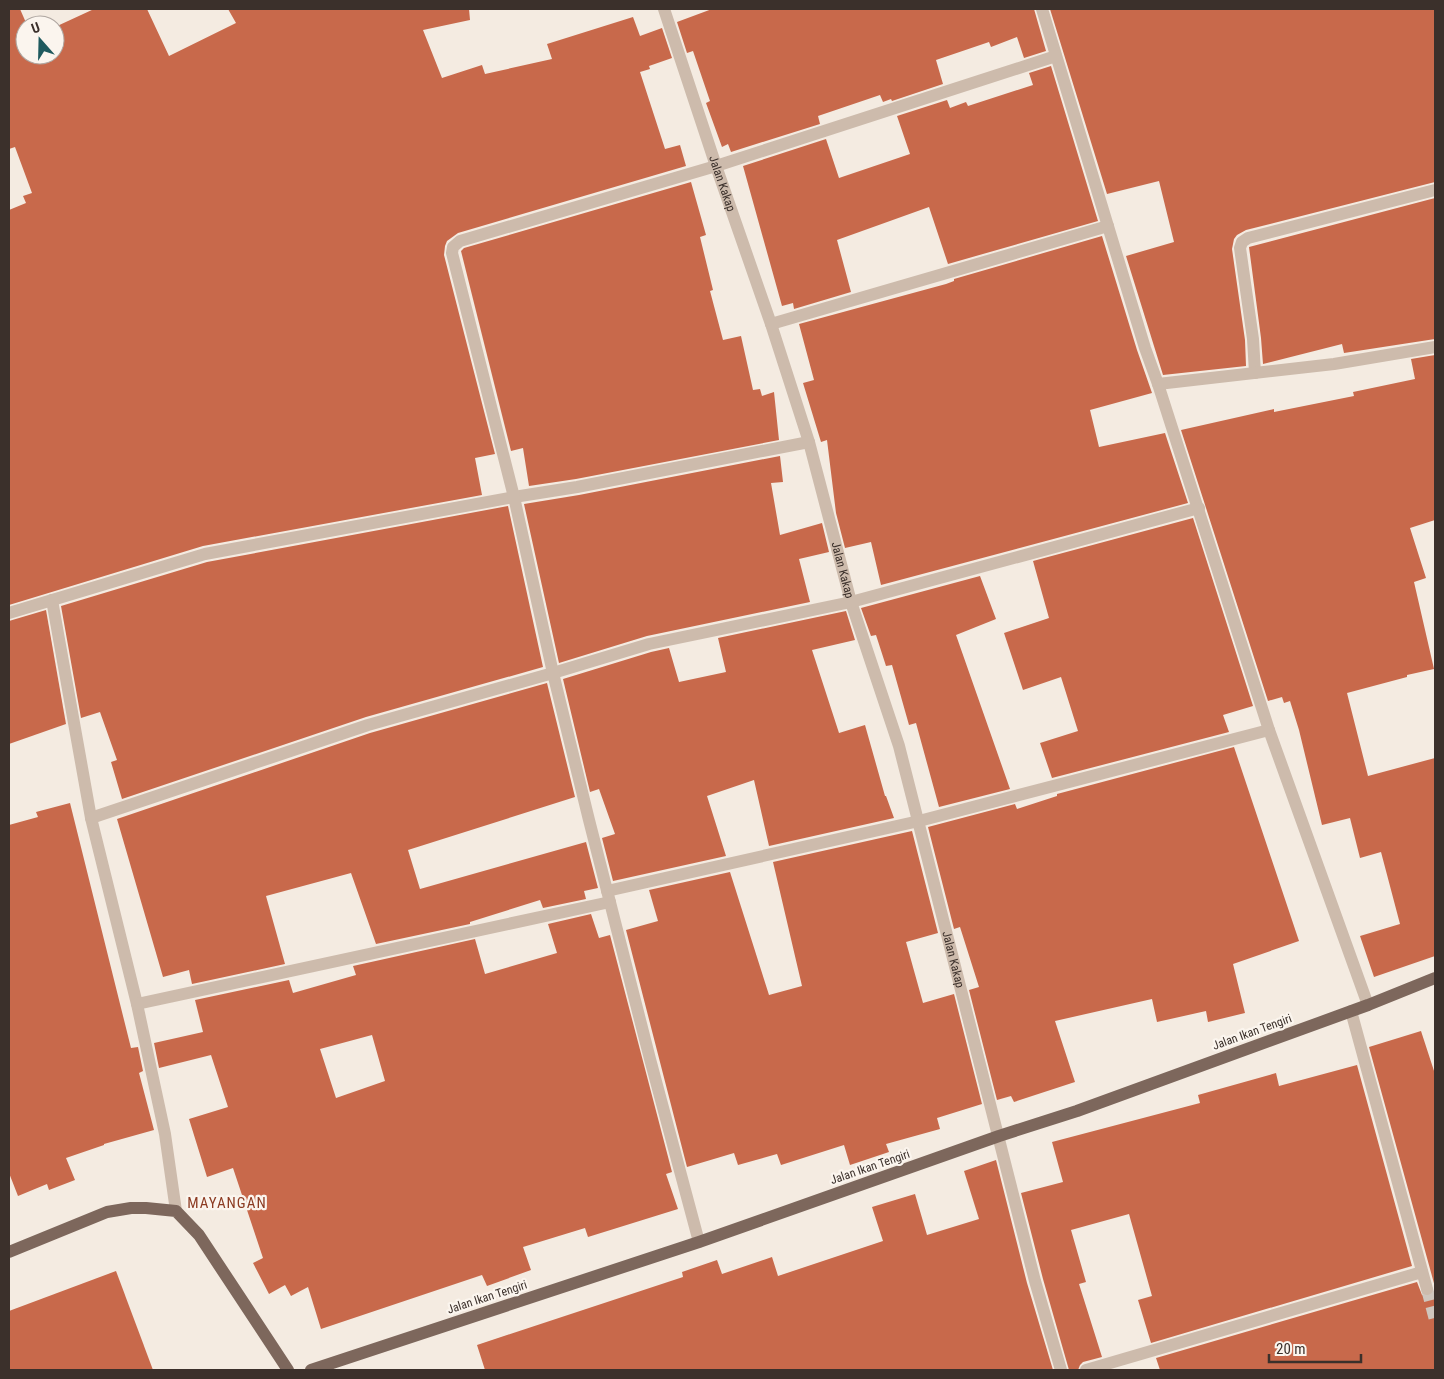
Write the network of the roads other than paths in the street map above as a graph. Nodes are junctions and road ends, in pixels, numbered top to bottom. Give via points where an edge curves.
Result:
1 (664, 9) edge
2 (1042, 9) edge
3 (1056, 56) junction
4 (716, 166) junction
5 (1435, 190) edge
6 (1108, 226) junction
7 (771, 324) junction
8 (1435, 347) edge
9 (1255, 373) junction
10 (1158, 384) junction
11 (809, 442) junction
12 (514, 497) junction
13 (1199, 508) junction
14 (52, 600) junction
15 (851, 602) junction
16 (9, 613) edge
17 (553, 673) junction
18 (1269, 730) junction
19 (91, 818) junction
20 (919, 821) junction
21 (609, 896) junction
22 (1435, 978) edge
23 (137, 1004) junction
24 (1368, 1005) junction
25 (1351, 1011) junction
26 (999, 1136) junction
27 (176, 1212) junction
28 (699, 1242) junction
29 (9, 1252) edge
30 (1422, 1272) junction
31 (1427, 1289) tunnel mouth
32 (288, 1370) edge
33 (310, 1370) edge
34 (1061, 1370) edge
35 (1086, 1370) edge

1 - 4 street, Jalan Kakap
2 - 3 street
3 - 4 street
3 - 6 street
4 - 7 street, Jalan Kakap
4 - 12 street via 460,241 453,247
5 - 9 street via 1242,242 1240,248
6 - 7 street
6 - 10 street
7 - 11 street, Jalan Kakap
8 - 9 street
9 - 10 street
10 - 13 street
11 - 12 street
11 - 15 street, Jalan Kakap
12 - 14 street via 205,554
12 - 17 street
13 - 15 street
13 - 18 street
14 - 16 street
14 - 19 street
15 - 17 street via 649,644
15 - 20 street, Jalan Kakap via 899,746
17 - 19 street via 368,725
17 - 21 street
18 - 20 street
18 - 24 street
19 - 23 street
20 - 21 street
20 - 26 street, Jalan Kakap
21 - 23 street
21 - 28 street
22 - 24 main road, Jalan Ikan Tengiri
23 - 27 street via 165,1134
24 - 25 main road, Jalan Ikan Tengiri
25 - 26 main road, Jalan Ikan Tengiri via 1077,1111
25 - 30 street
26 - 28 main road, Jalan Ikan Tengiri
26 - 34 street, Jalan Kakap
27 - 29 main road via 146,1208 107,1212
27 - 32 main road via 199,1235
28 - 33 main road, Jalan Ikan Tengiri
30 - 31 street
30 - 35 street

